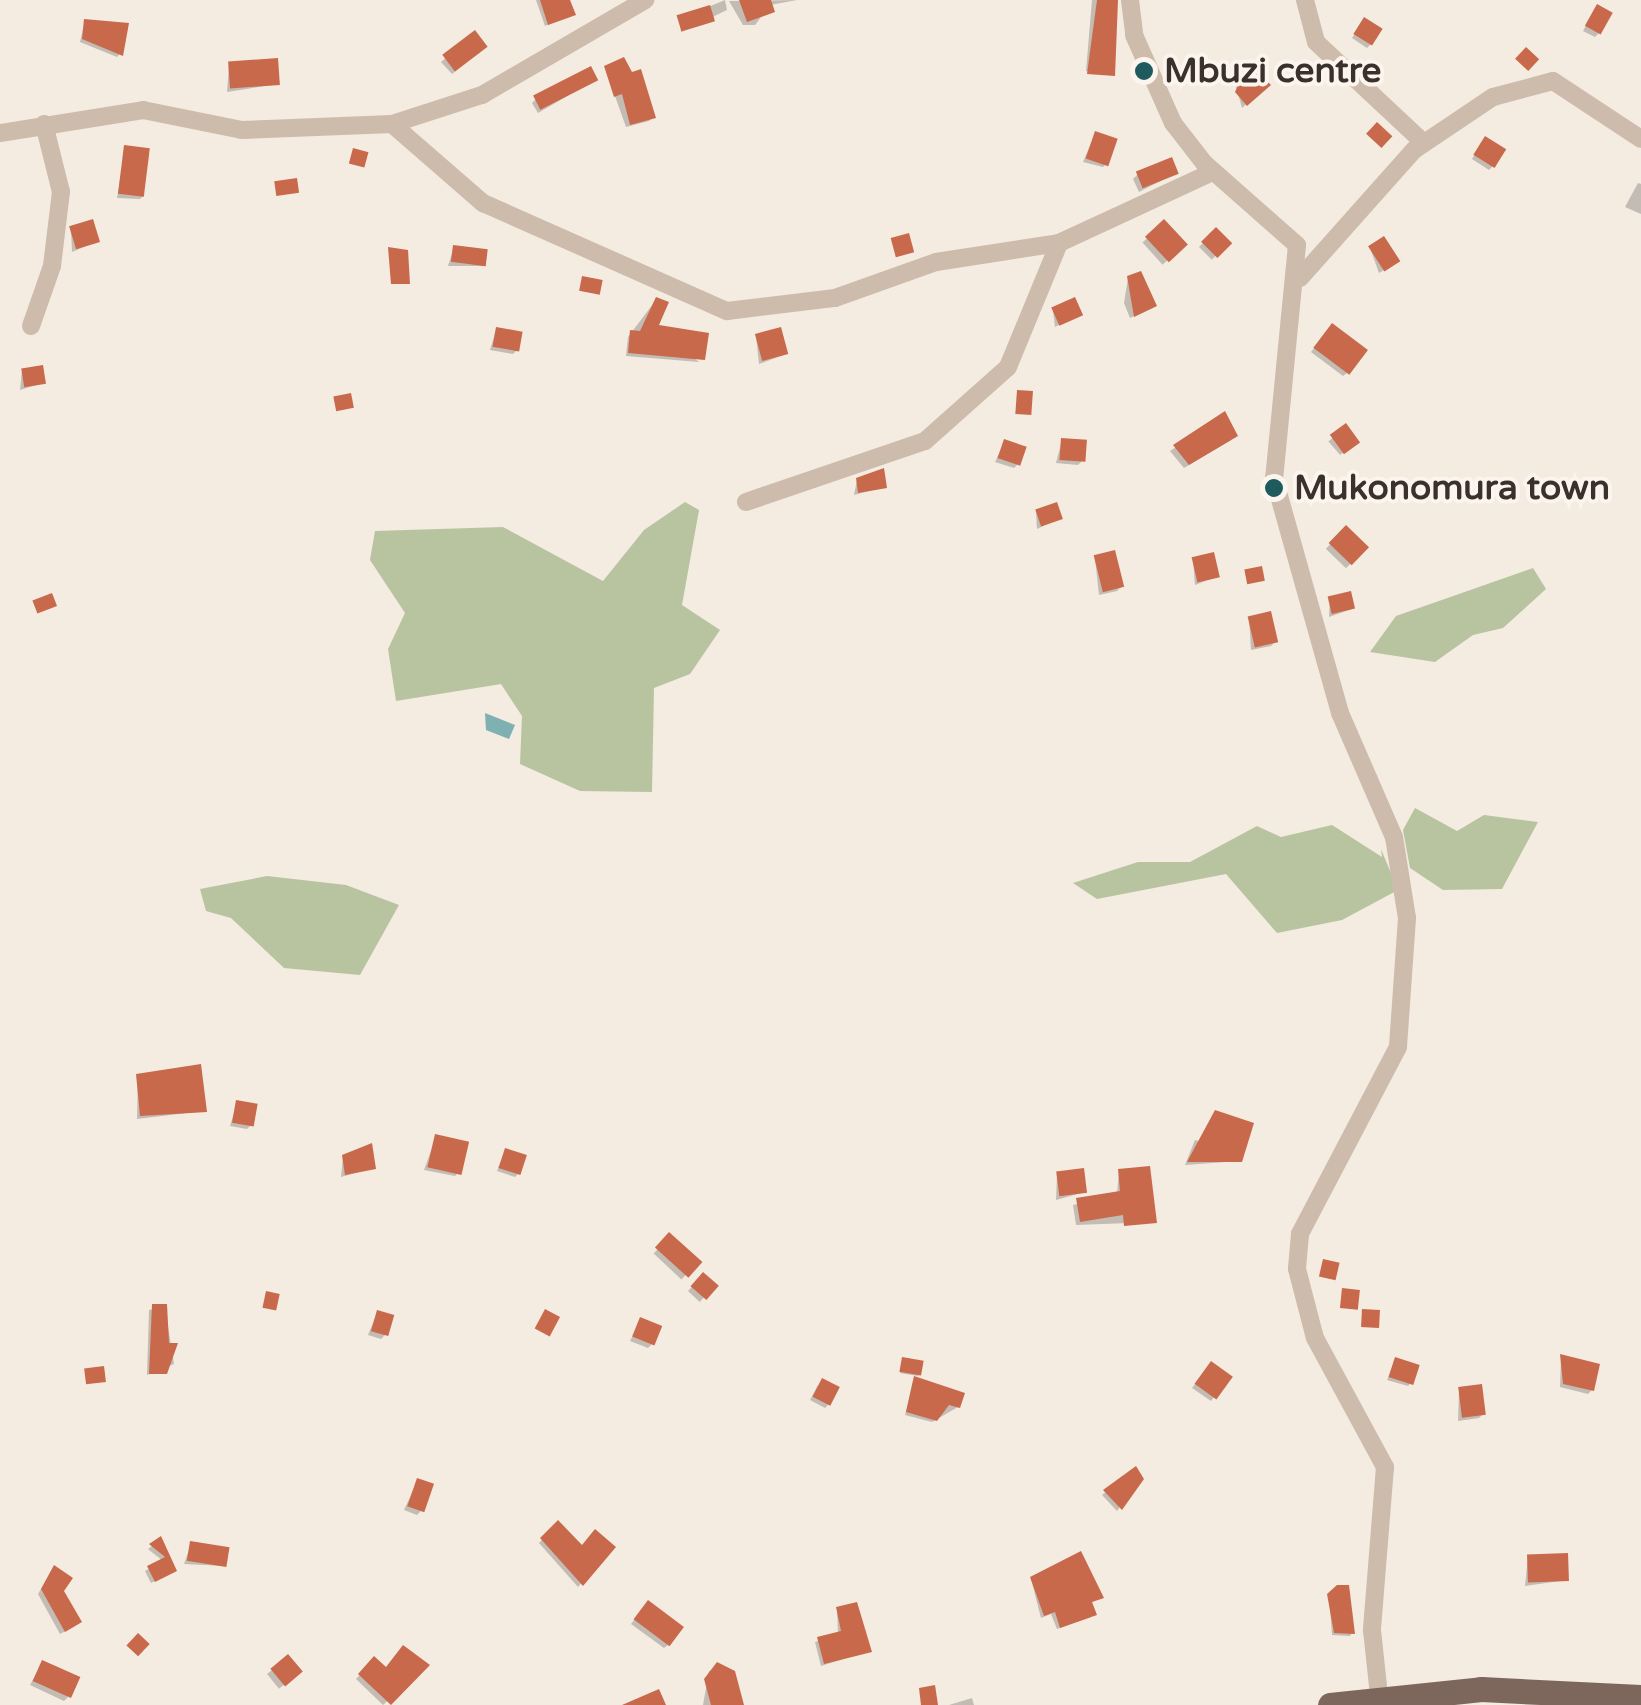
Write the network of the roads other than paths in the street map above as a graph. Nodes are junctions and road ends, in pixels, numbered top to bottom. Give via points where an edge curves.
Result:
1 (645, 0) edge
2 (1130, 0) edge
3 (1304, 0) edge
4 (44, 124) junction
5 (392, 124) junction
6 (0, 133) edge
7 (1641, 139) edge
8 (1423, 142) junction
9 (1213, 172) junction
10 (1059, 243) junction
11 (1300, 278) junction
12 (31, 326) dead end
13 (746, 502) dead end
14 (1379, 1695) junction
15 (1641, 1696) edge
16 (1330, 1705) edge

1 - 5 street via 482,95
2 - 9 street via 1134,35 1172,123
3 - 8 street via 1316,42
4 - 5 street via 142,110 242,130
4 - 6 street
4 - 12 street via 61,192 52,266
5 - 10 street via 483,203 727,311 835,298 936,262
7 - 8 street via 1553,82 1493,97
8 - 11 street
9 - 10 street
9 - 11 street via 1297,245
10 - 13 street via 1008,367 925,441
11 - 14 street via 1276,386 1274,478 1340,713 1394,837 1407,918 1398,1047 1300,1234 1297,1269 1315,1338 1385,1467 1372,1630
14 - 15 main road
14 - 16 main road

